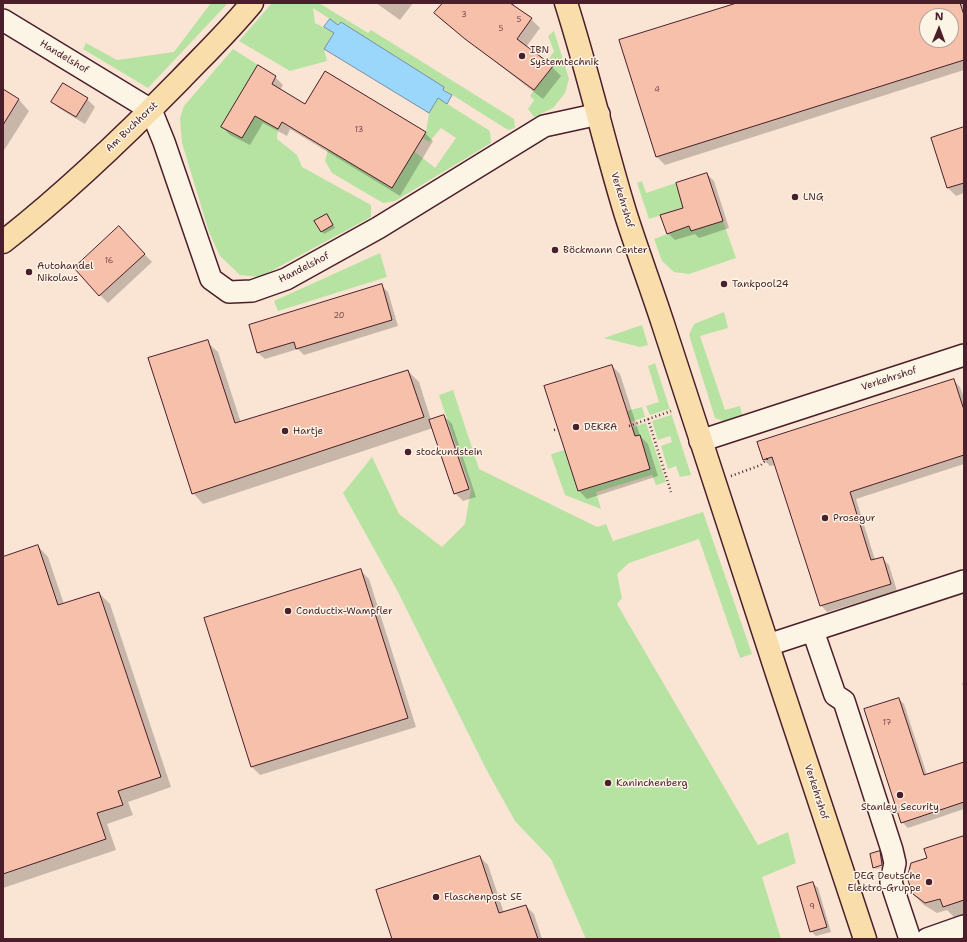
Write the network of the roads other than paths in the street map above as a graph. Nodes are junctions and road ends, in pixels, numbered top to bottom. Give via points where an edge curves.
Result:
1 (252, 3) edge
2 (566, 3) edge
3 (3, 20) edge
4 (151, 110) junction
5 (598, 114) junction
6 (3, 242) edge
7 (964, 355) edge
8 (700, 442) junction
9 (964, 581) edge
10 (813, 631) junction
11 (768, 646) junction
12 (964, 926) edge
13 (865, 939) edge
14 (910, 939) edge
15 (927, 939) edge

1 - 4 main road, Am Buchhorst
2 - 5 main road, Verkehrshof
3 - 4 street, Handelshof
4 - 5 street, Handelshof via 211,279 230,292 252,291 286,279 378,228 544,126
4 - 6 main road, Am Buchhorst via 71,185
5 - 8 main road, Verkehrshof via 615,180
7 - 8 street, Verkehrshof
8 - 11 main road, Verkehrshof
9 - 10 street
10 - 11 street
10 - 14 street via 835,695 844,701 889,843 895,863 891,882
11 - 13 main road, Verkehrshof
12 - 15 street

